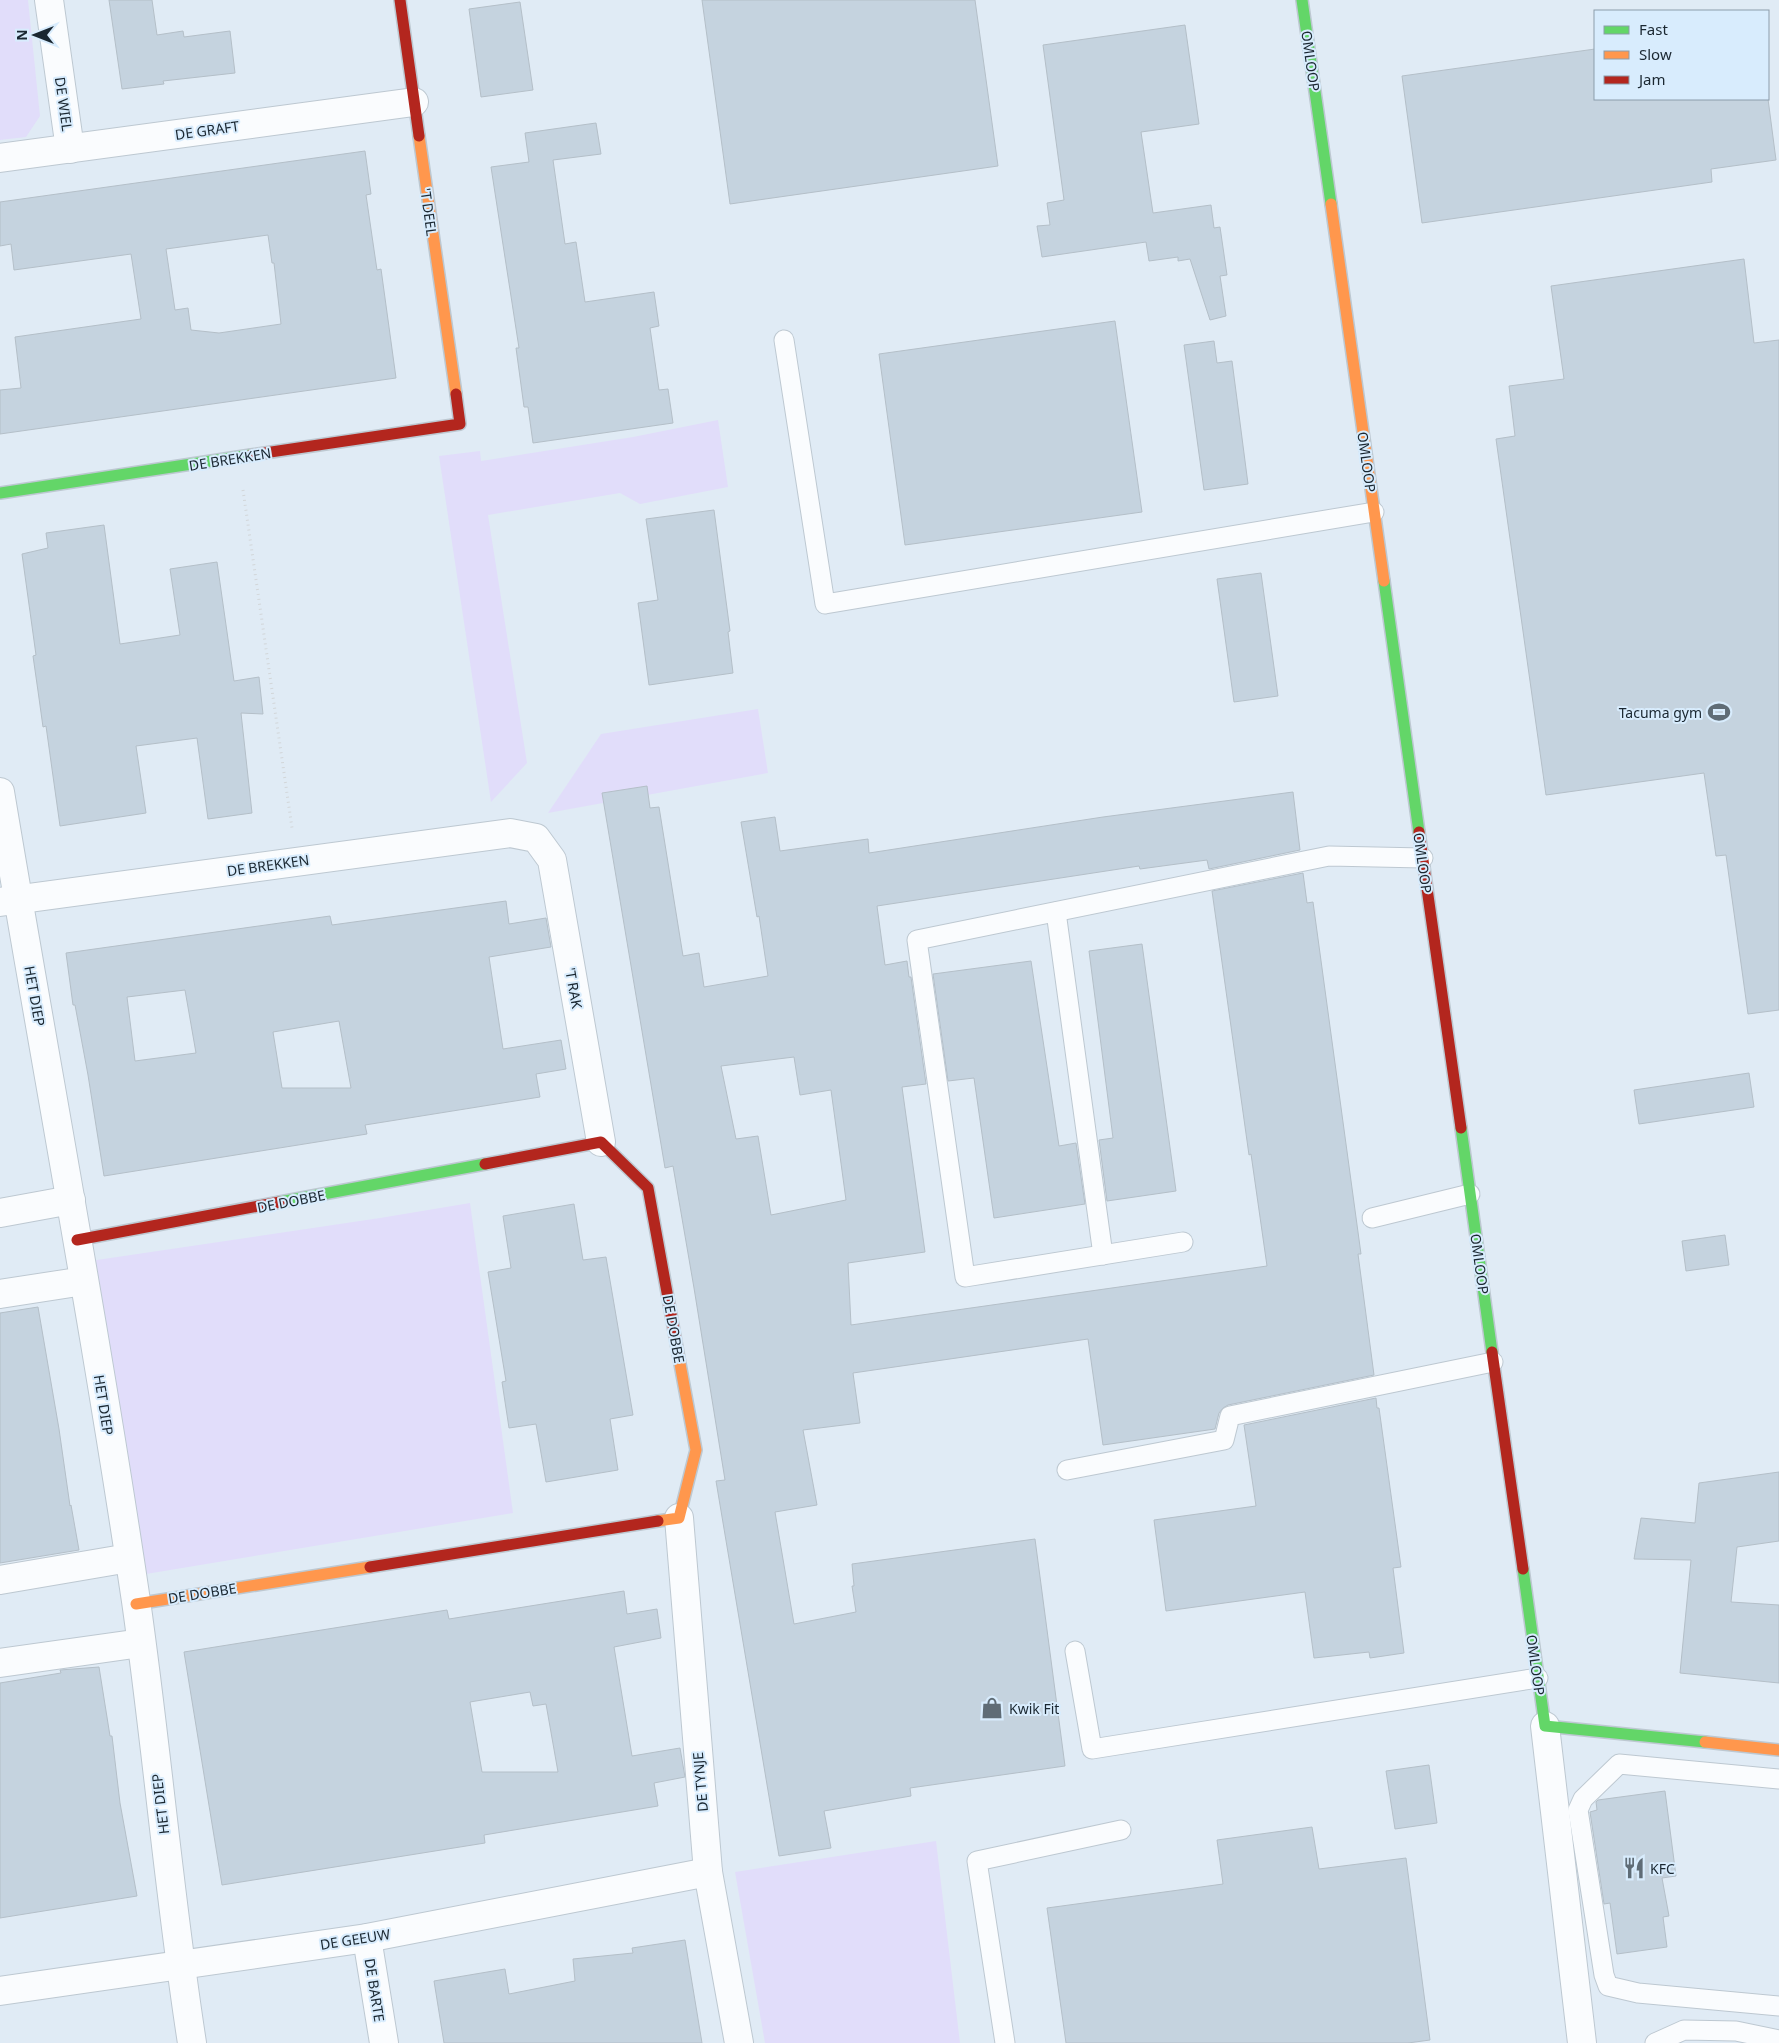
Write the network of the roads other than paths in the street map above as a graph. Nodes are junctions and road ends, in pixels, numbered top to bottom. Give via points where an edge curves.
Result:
1 (49, 0) edge
2 (400, 0) edge
3 (1302, 0) edge
4 (414, 102) junction
5 (70, 149) junction
6 (0, 158) edge
7 (784, 340) dead end
8 (460, 424) joint
9 (0, 493) edge
10 (1374, 512) junction
11 (0, 792) edge
12 (536, 838) joint
13 (1423, 858) junction
14 (9, 900) edge
15 (1056, 912) junction
16 (601, 1142) junction
17 (1470, 1194) junction
18 (71, 1200) junction
19 (0, 1213) edge
20 (1372, 1218) dead end
21 (77, 1240) junction
22 (1184, 1242) dead end
23 (1103, 1255) junction
24 (84, 1281) junction
25 (0, 1294) edge
26 (1493, 1362) junction
27 (1066, 1470) dead end
28 (679, 1518) junction
29 (129, 1558) junction
30 (0, 1580) edge
31 (136, 1604) junction
32 (141, 1642) junction
33 (1075, 1651) dead end
34 (0, 1663) edge
35 (1538, 1678) junction
36 (1545, 1726) junction
37 (1779, 1750) edge
38 (1779, 1779) edge
39 (1121, 1830) dead end
40 (708, 1872) junction
41 (367, 1938) junction
42 (180, 1965) junction
43 (0, 1991) edge
44 (1779, 2006) edge
45 (1779, 2040) edge
46 (192, 2043) edge
47 (384, 2043) edge
48 (739, 2043) edge
49 (1005, 2043) edge
50 (1582, 2043) edge
51 (1655, 2043) edge

1 - 5 street, DE WIEL
2 - 4 street, 'T DEEL
3 - 10 street, OMLOOP
4 - 5 street, DE GRAFT
4 - 8 street, 'T DEEL
5 - 6 street, DE GRAFT
7 - 10 lane via 825,604
8 - 9 street, DE BREKKEN
10 - 13 street, OMLOOP
11 - 14 street, HET DIEP
12 - 14 street, DE BREKKEN via 510,833
12 - 16 street, 'T RAK via 552,860
13 - 15 lane via 1329,856
13 - 17 street, OMLOOP
14 - 18 street, HET DIEP
15 - 23 lane
15 - 23 lane via 917,940 965,1278
16 - 21 street, DE DOBBE
16 - 28 street, DE DOBBE via 648,1188 696,1450
17 - 20 lane
17 - 26 street, OMLOOP
18 - 19 street
18 - 21 street, HET DIEP
21 - 24 street, HET DIEP
22 - 23 lane
24 - 25 street
24 - 29 street, HET DIEP
26 - 27 lane via 1230,1416 1224,1440
26 - 35 street, OMLOOP
28 - 31 street, DE DOBBE
28 - 40 street, DE TYNJE
29 - 30 street
29 - 31 street, HET DIEP
31 - 32 street, HET DIEP
32 - 34 street
32 - 42 street, HET DIEP
33 - 35 lane via 1092,1749
35 - 36 street, OMLOOP
36 - 37 street
36 - 50 street, OMLOOP
38 - 44 lane via 1619,1764 1583,1799 1578,1810 1608,1986 1638,1993
39 - 49 lane via 977,1861
40 - 41 street, DE GEEUW
40 - 48 street, DE TYNJE
41 - 42 street, DE GEEUW
41 - 47 street, DE BARTE
42 - 43 street, DE GEEUW
42 - 46 street
45 - 51 lane via 1736,2031 1684,2030

